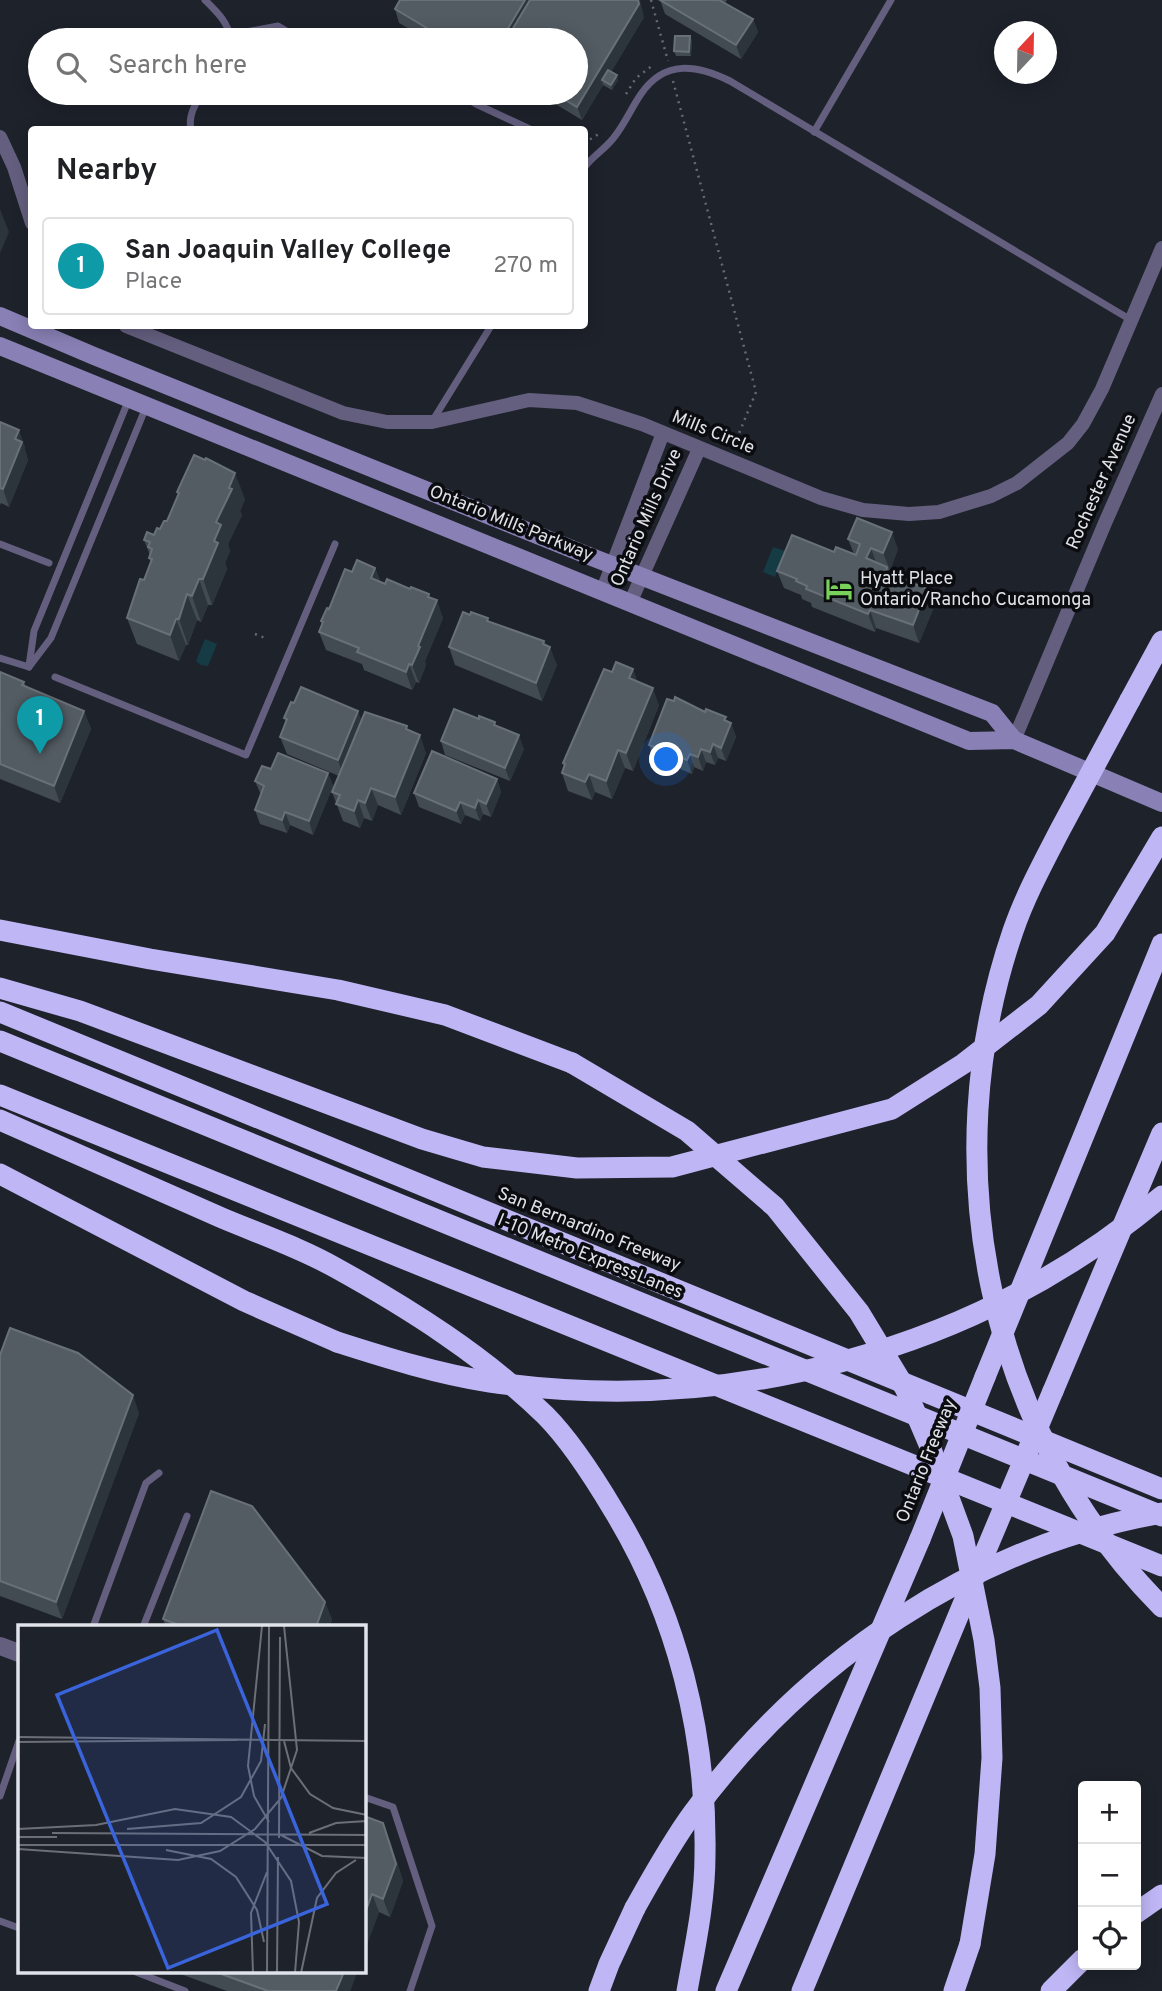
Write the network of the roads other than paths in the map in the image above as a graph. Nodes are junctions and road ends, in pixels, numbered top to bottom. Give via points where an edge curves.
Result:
1 (205, 0) edge
2 (891, 0) edge
3 (227, 28) edge
4 (194, 105) edge
5 (478, 105) edge
6 (190, 126) edge
7 (523, 126) edge
8 (814, 132) junction
9 (0, 137) edge
10 (4, 157) edge
11 (588, 162) edge
12 (28, 214) edge
13 (1162, 248) edge
14 (0, 316) edge
15 (1132, 320) junction
16 (28, 328) edge
17 (31, 329) edge
18 (133, 329) edge
19 (489, 329) edge
20 (0, 346) edge
21 (1162, 394) edge
22 (129, 398) junction
23 (146, 405) junction
24 (432, 422) junction
25 (663, 433) junction
26 (699, 449) junction
27 (0, 544) edge
28 (335, 544) dead end
29 (48, 564) dead end
30 (613, 565) junction
31 (642, 577) junction
32 (602, 592) junction
33 (630, 603) junction
34 (1162, 641) edge
35 (0, 658) edge
36 (29, 667) junction
37 (55, 677) dead end
38 (1014, 740) junction
39 (1162, 803) edge
40 (1162, 837) edge
41 (0, 930) edge
42 (1162, 944) edge
43 (0, 988) edge
44 (0, 1012) edge
45 (0, 1041) edge
46 (0, 1095) edge
47 (0, 1120) edge
48 (1162, 1133) edge
49 (0, 1174) edge
50 (1162, 1196) edge
51 (159, 1473) dead end
52 (1162, 1489) edge
53 (1162, 1515) edge
54 (187, 1516) dead end
55 (1162, 1566) edge
56 (1162, 1607) edge
57 (94, 1625) edge
58 (144, 1625) edge
59 (0, 1646) edge
60 (18, 1653) edge
61 (18, 1744) edge
62 (0, 1796) edge
63 (366, 1798) edge
64 (1162, 1895) edge
65 (1141, 1910) edge
66 (0, 1921) edge
67 (18, 1928) edge
68 (1078, 1964) edge
69 (141, 1974) edge
70 (186, 1991) edge
71 (410, 1991) edge
72 (599, 1991) edge
73 (687, 1991) edge
74 (726, 1991) edge
75 (802, 1991) edge
76 (954, 1991) edge
77 (1051, 1991) edge

1 - 3 lane
2 - 8 lane
4 - 6 lane
5 - 7 lane
8 - 11 lane via 706,70 670,70 646,87 614,138
8 - 15 lane
9 - 10 street
10 - 12 street
13 - 15 street, Mills Circle
14 - 16 main road, Ontario Mills Parkway
15 - 26 street, Mills Circle via 1102,389 1068,443 1017,483 965,506 909,514 863,510
17 - 30 main road, Ontario Mills Parkway
18 - 24 street, Mills Circle via 343,414 387,422
19 - 24 lane
20 - 22 main road, Ontario Mills Parkway
21 - 38 street, Rochester Avenue
22 - 23 main road, Ontario Mills Parkway
22 - 36 lane via 34,631
23 - 32 main road, Ontario Mills Parkway
23 - 36 lane via 51,638
24 - 25 street, Mills Circle via 538,400 590,406
25 - 26 street, Mills Circle
25 - 30 street, Ontario Mills Drive
26 - 31 street, Ontario Mills Drive
27 - 29 lane
28 - 37 lane via 246,755
30 - 31 main road, Ontario Mills Parkway
30 - 32 street, Ontario Mills Drive
31 - 33 street, Ontario Mills Drive
31 - 38 main road, Ontario Mills Parkway via 992,713
32 - 33 main road, Ontario Mills Parkway
33 - 38 main road, Ontario Mills Parkway via 970,741
34 - 56 highway, bridge via 1041,868 1014,929 994,996 981,1066 976,1133 977,1188 988,1277 1029,1410 1095,1528
35 - 36 lane
38 - 39 main road, Ontario Mills Parkway
40 - 43 highway via 1105,933 1039,1004 963,1064 892,1109 672,1167 577,1168 483,1157 422,1139 80,1011
41 - 76 highway, bridge via 352,993 445,1016 572,1063 687,1131 775,1207 859,1312 905,1388 963,1536 984,1640 992,1758 985,1854 970,1944
42 - 74 highway, Ontario Freeway, bridge via 920,1539
44 - 52 highway, San Bernardino Freeway
45 - 53 highway, I-10 Metro ExpressLanes
46 - 55 highway
47 - 73 highway via 334,1266 491,1368 555,1427 593,1476 628,1533 657,1593 681,1662 702,1767 705,1856 701,1915
48 - 75 highway, bridge
49 - 50 highway, bridge via 244,1301 337,1342 413,1366 487,1381 622,1392 755,1381 826,1367 900,1344 1024,1290 1084,1255
51 - 57 lane via 146,1483
53 - 72 highway, bridge via 1075,1535 1010,1559 922,1603 862,1641 809,1684 758,1733 713,1786 664,1856 635,1908
54 - 58 lane
59 - 60 street
61 - 62 lane
63 - 71 lane via 393,1807 432,1926
64 - 65 highway
66 - 67 lane
68 - 77 highway
69 - 70 lane

